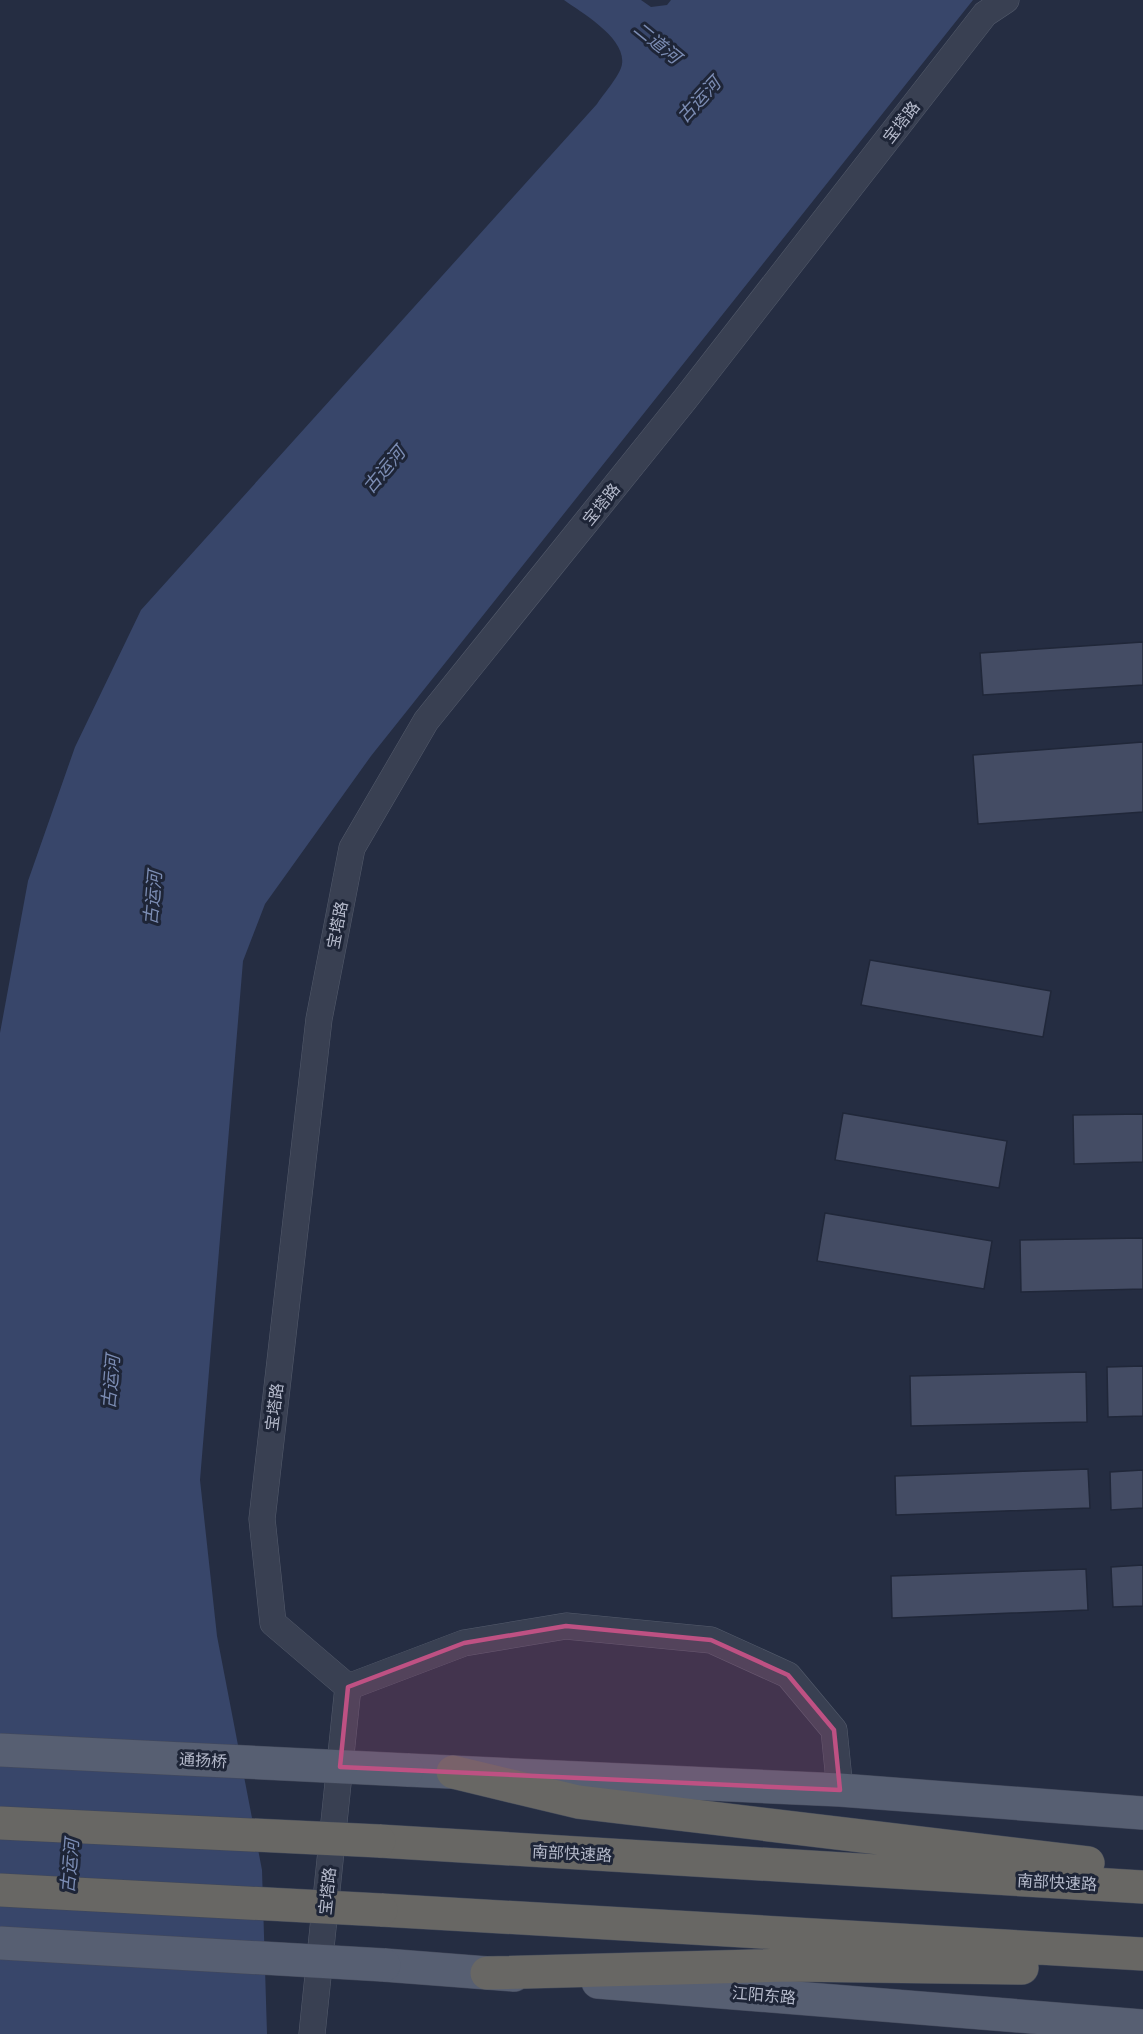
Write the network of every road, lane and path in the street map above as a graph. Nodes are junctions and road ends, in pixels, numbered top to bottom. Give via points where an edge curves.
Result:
1 (1006, 0) edge
2 (348, 1687) junction
3 (0, 1750) edge
4 (453, 1772) junction
5 (840, 1790) junction
6 (1143, 1813) edge
7 (0, 1823) edge
8 (1143, 1870) edge
9 (1143, 1887) edge
10 (0, 1890) edge
11 (0, 1943) edge
12 (1143, 1954) edge
13 (1143, 1969) edge
14 (487, 1973) junction
15 (1143, 2026) edge
16 (312, 2034) edge

1 - 2 street, 宝塔路 via 985,14 686,398 426,721 352,848 319,1019 261,1519 273,1623
2 - 5 street via 465,1643 566,1626 711,1640 788,1675 834,1730
2 - 16 street, 宝塔路
3 - 4 main road, 通扬桥, bridge
4 - 5 main road
4 - 8 highway via 578,1802
5 - 6 main road
7 - 9 highway, 南部快速路, bridge via 379,1841
10 - 12 highway, bridge
11 - 14 main road, 江阳东路, bridge
13 - 14 highway via 788,1965
14 - 15 main road, 江阳东路

